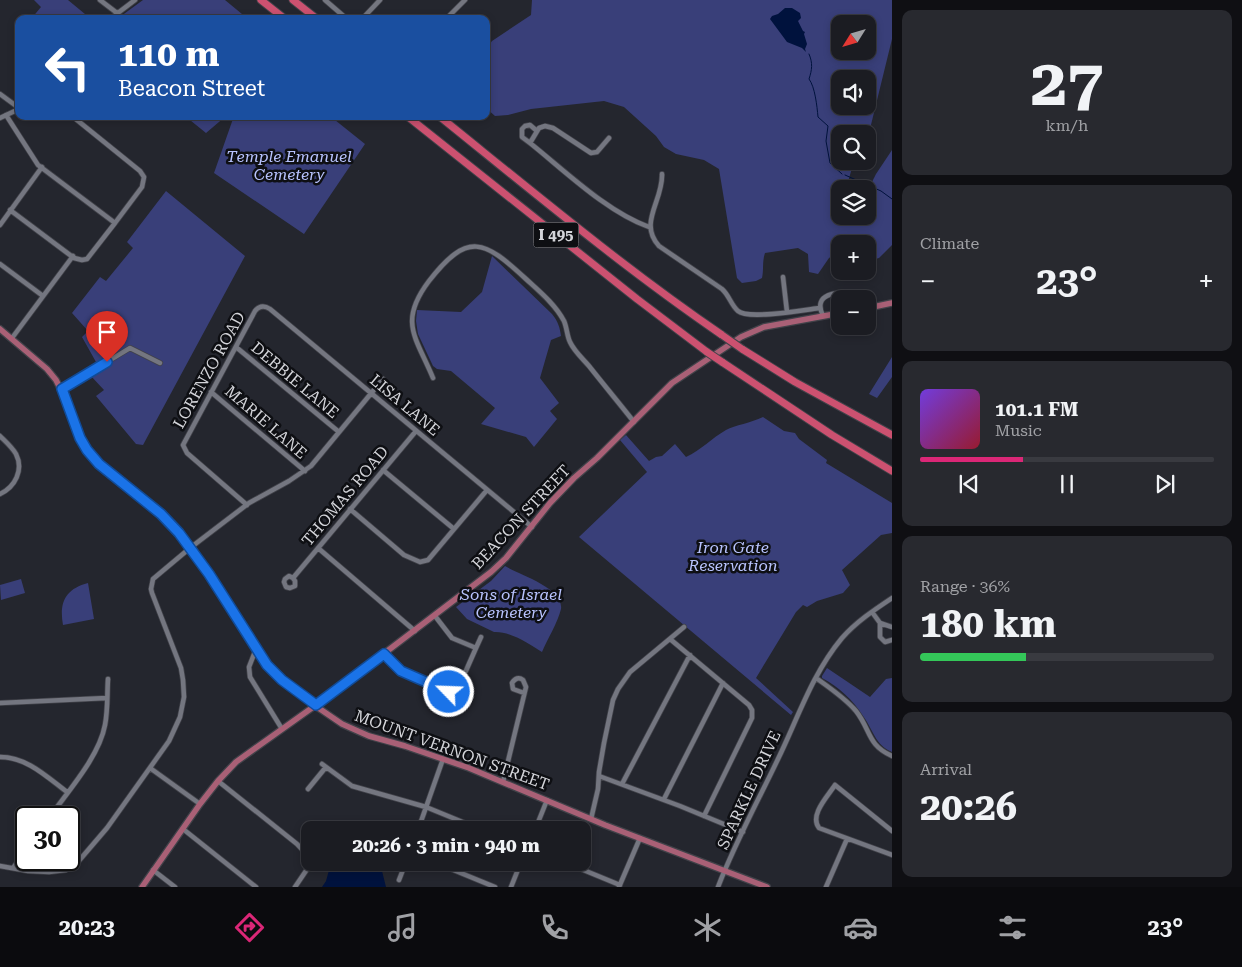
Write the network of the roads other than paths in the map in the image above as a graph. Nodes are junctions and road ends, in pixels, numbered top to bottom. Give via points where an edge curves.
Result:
1 (100, 0) edge
2 (135, 0) edge
3 (261, 0) edge
4 (293, 0) edge
5 (325, 0) edge
6 (380, 0) edge
7 (465, 0) edge
8 (117, 13) junction
9 (115, 15) edge
10 (280, 15) edge
11 (312, 15) edge
12 (342, 15) edge
13 (366, 15) edge
14 (450, 15) edge
15 (0, 94) edge
16 (15, 105) edge
17 (15, 110) edge
18 (6, 115) junction
19 (0, 118) edge
20 (77, 120) edge
21 (412, 120) edge
22 (444, 120) edge
23 (537, 131) junction
24 (609, 138) dead end
25 (530, 143) junction
26 (42, 168) junction
27 (662, 174) dead end
28 (10, 210) junction
29 (115, 223) junction
30 (0, 224) edge
31 (650, 227) junction
32 (73, 256) junction
33 (0, 264) edge
34 (782, 278) dead end
35 (831, 295) edge
36 (43, 296) junction
37 (892, 304) edge
38 (261, 307) joint
39 (876, 307) edge
40 (819, 308) junction
41 (787, 312) junction
42 (831, 315) edge
43 (823, 316) junction
44 (0, 329) edge
45 (12, 338) junction
46 (236, 347) junction
47 (160, 363) dead end
48 (433, 378) dead end
49 (383, 379) dead end
50 (62, 389) junction
51 (211, 392) junction
52 (371, 393) junction
53 (634, 422) junction
54 (416, 431) junction
55 (339, 432) junction
56 (892, 435) edge
57 (0, 436) edge
58 (383, 470) junction
59 (305, 471) junction
60 (892, 471) edge
61 (488, 490) junction
62 (0, 494) edge
63 (247, 505) junction
64 (350, 510) junction
65 (532, 527) junction
66 (454, 529) junction
67 (190, 548) junction
68 (318, 548) junction
69 (293, 578) dead end
70 (892, 598) edge
71 (872, 612) junction
72 (435, 616) junction
73 (880, 623) junction
74 (684, 627) dead end
75 (892, 627) edge
76 (416, 631) junction
77 (481, 637) dead end
78 (670, 638) junction
79 (892, 640) edge
80 (476, 648) junction
81 (256, 649) junction
82 (384, 654) junction
83 (690, 655) junction
84 (108, 678) dead end
85 (816, 678) junction
86 (723, 683) junction
87 (524, 693) dead end
88 (107, 698) junction
89 (0, 703) edge
90 (316, 705) junction
91 (282, 729) junction
92 (892, 756) edge
93 (0, 757) edge
94 (443, 759) junction
95 (150, 768) junction
96 (599, 776) junction
97 (218, 781) junction
98 (503, 782) junction
99 (622, 784) junction
100 (308, 789) dead end
101 (67, 792) junction
102 (664, 799) junction
103 (547, 800) junction
104 (200, 804) junction
105 (57, 806) edge
106 (426, 807) junction
107 (704, 816) junction
108 (591, 819) junction
109 (421, 821) edge
110 (460, 821) edge
111 (538, 821) edge
112 (183, 829) junction
113 (892, 831) edge
114 (743, 832) junction
115 (640, 838) junction
116 (847, 839) junction
117 (301, 848) edge
118 (892, 855) edge
119 (0, 866) edge
120 (14, 868) joint
121 (153, 870) junction
122 (306, 871) edge
123 (402, 871) edge
124 (456, 871) edge
125 (517, 871) edge
126 (585, 871) edge
127 (725, 871) junction
128 (399, 880) dead end
129 (619, 886) edge
130 (142, 887) edge
131 (175, 887) edge
132 (256, 887) edge
133 (295, 887) edge
134 (495, 887) edge
135 (511, 887) edge
136 (718, 887) edge
137 (767, 887) edge
138 (826, 887) edge

1 - 8 street
2 - 8 street
3 - 10 highway
4 - 11 highway
5 - 12 street
6 - 13 street
7 - 14 street
8 - 9 street
15 - 16 street
17 - 18 street
18 - 19 street
18 - 26 street
20 - 29 street via 144,177 142,187
21 - 60 highway, I 495, bridge via 708,352
22 - 56 highway, I 495, bridge via 645,280 722,335 795,382
23 - 24 street via 542,126 550,127 591,153 597,152
23 - 25 street
23 - 25 street via 530,125 522,129 522,137
25 - 31 street via 613,210
26 - 28 street
26 - 29 street
27 - 31 street
28 - 30 street
28 - 32 street
29 - 32 street via 87,259
31 - 41 street via 659,246 722,289 738,311 752,316
32 - 36 street
33 - 36 street
34 - 41 street
35 - 40 street via 823,298
36 - 45 street
37 - 39 main road
38 - 46 street, LORENZO ROAD via 255,311
38 - 52 street, LISA LANE via 270,308
40 - 41 street
40 - 43 street
42 - 43 main road, BEACON STREET
43 - 53 main road, BEACON STREET via 764,327 748,334 672,383
44 - 45 main road, MOUNT VERNON STREET
45 - 50 main road, MOUNT VERNON STREET via 47,369
46 - 51 street, LORENZO ROAD
46 - 55 street, DEBBIE LANE
47 - 50 street via 130,348
48 - 53 street via 412,326 415,301 430,279 456,253 482,246 507,262 553,306 563,320 570,342
49 - 52 street
50 - 67 main road, MOUNT VERNON STREET via 87,450 99,464 161,514
51 - 59 street, MARIE LANE
51 - 63 street, LORENZO ROAD via 183,448
52 - 54 street, LISA LANE
52 - 55 street
53 - 65 main road, BEACON STREET via 574,478
54 - 58 street, THOMAS ROAD
54 - 61 street, LISA LANE
55 - 59 street
57 - 62 street via 15,453 19,465 14,483
58 - 64 street, THOMAS ROAD
58 - 66 street
59 - 63 street
61 - 65 street, LISA LANE
61 - 66 street
63 - 67 street
64 - 66 street via 404,554 420,562 428,560
64 - 68 street, THOMAS ROAD
65 - 72 main road, BEACON STREET via 501,563
67 - 81 main road, MOUNT VERNON STREET
67 - 95 street via 153,581 152,593 181,668 184,688 183,706 176,728
68 - 69 street, THOMAS ROAD
68 - 76 street
70 - 71 street, SPARKLE DRIVE
71 - 73 street
71 - 85 street, SPARKLE DRIVE via 841,639
72 - 76 main road, BEACON STREET
72 - 80 street via 452,638
73 - 75 street
73 - 79 street via 880,637 885,642
74 - 78 street
76 - 82 main road, BEACON STREET
77 - 80 street
78 - 83 street
78 - 96 street via 630,672 618,689
80 - 82 street via 460,688 453,693 401,671
81 - 90 main road, MOUNT VERNON STREET via 275,673
81 - 91 street via 250,677
82 - 90 main road, BEACON STREET
83 - 86 street
83 - 99 street
84 - 88 street
85 - 92 street via 851,706 875,746
85 - 114 street, SPARKLE DRIVE
86 - 102 street
86 - 107 street via 749,705 753,716
87 - 98 street
88 - 89 street
88 - 101 street via 102,737
90 - 91 main road, BEACON STREET
90 - 94 main road, MOUNT VERNON STREET via 342,724 369,736
91 - 97 main road, BEACON STREET via 236,762
93 - 101 street via 32,766
94 - 98 main road, MOUNT VERNON STREET
94 - 106 street
95 - 104 street
95 - 120 street via 77,863 56,872
96 - 99 street
96 - 108 street
97 - 104 main road, BEACON STREET
97 - 117 street
98 - 103 main road, MOUNT VERNON STREET
99 - 102 street
100 - 106 street via 324,765 357,788
101 - 105 street
102 - 107 street
103 - 108 main road, MOUNT VERNON STREET
103 - 111 street
104 - 112 main road, BEACON STREET
106 - 109 street
106 - 110 street
107 - 114 street
108 - 115 main road, MOUNT VERNON STREET
112 - 121 main road, BEACON STREET
112 - 132 street
113 - 116 street via 835,784 815,821 819,828
114 - 127 street, SPARKLE DRIVE
115 - 127 main road, MOUNT VERNON STREET
115 - 129 street
116 - 118 street
116 - 138 street
119 - 120 street
121 - 130 main road, BEACON STREET
121 - 131 street
122 - 133 street
123 - 128 street
124 - 134 street
125 - 135 street
126 - 129 street
127 - 136 street, SPARKLE DRIVE
127 - 137 main road, MOUNT VERNON STREET

